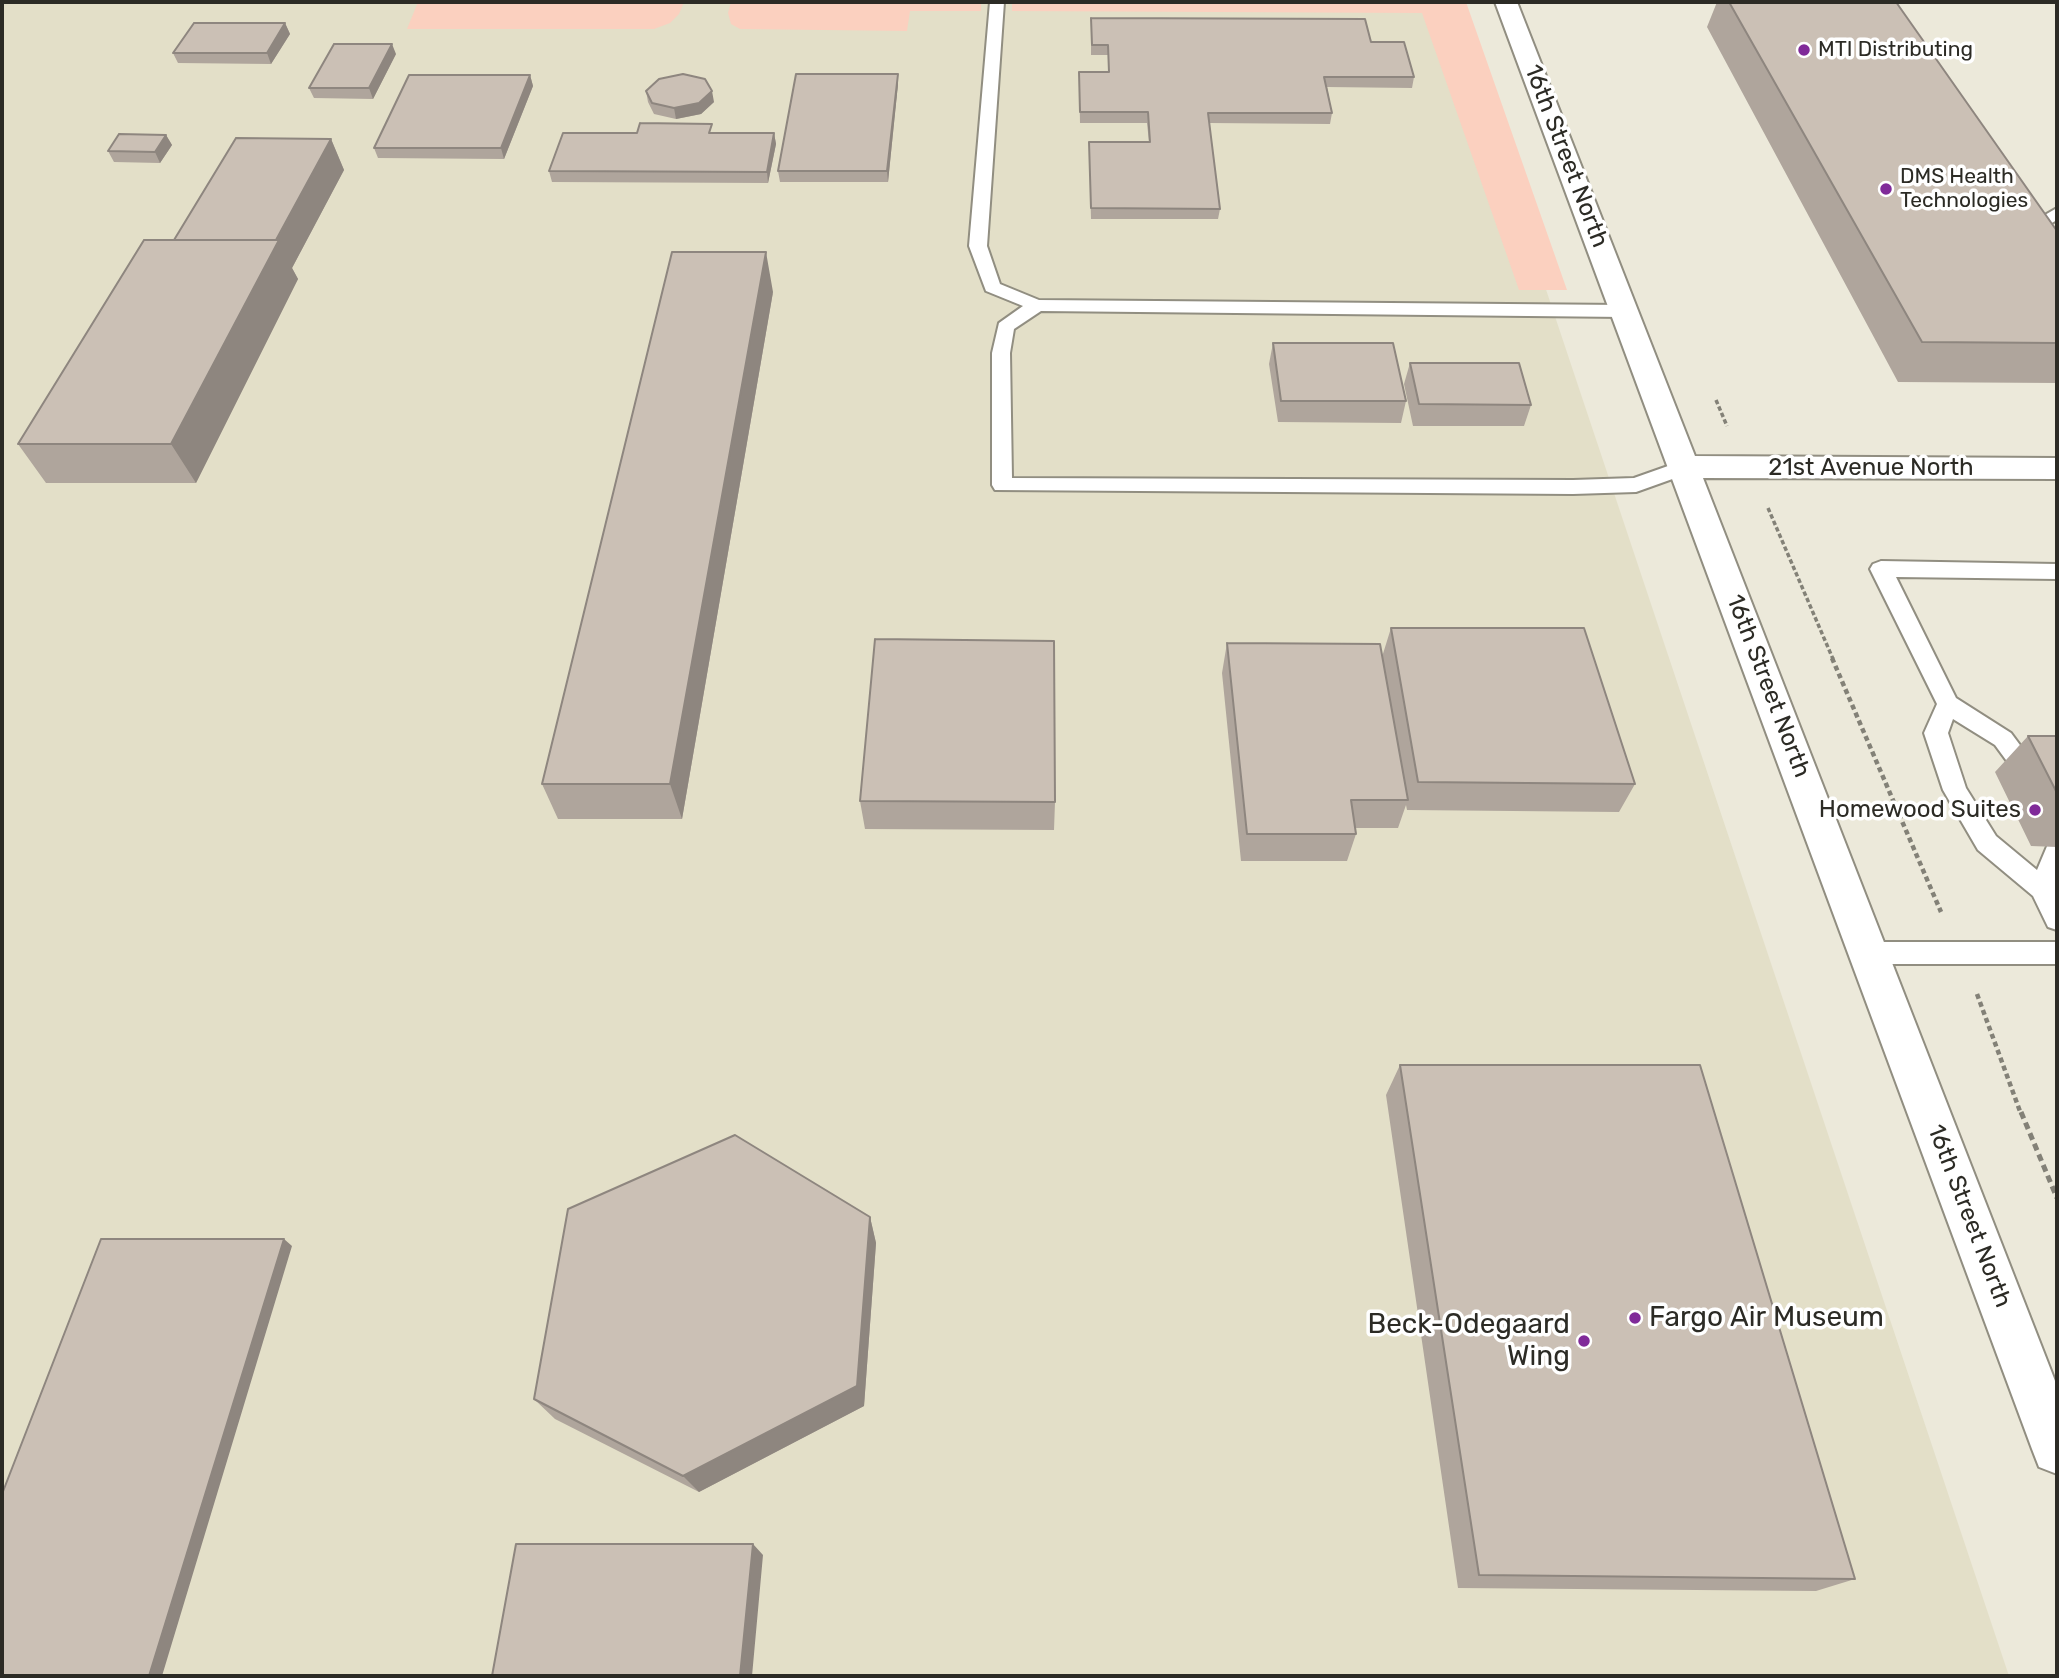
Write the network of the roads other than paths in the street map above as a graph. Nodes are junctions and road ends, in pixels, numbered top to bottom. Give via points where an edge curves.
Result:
1 (997, 2) edge
2 (1506, 2) edge
3 (2057, 213) edge
4 (2057, 261) edge
5 (1037, 305) junction
6 (1625, 311) junction
7 (1685, 467) junction
8 (2057, 468) edge
9 (2057, 571) edge
10 (1948, 704) junction
11 (2028, 772) dead end
12 (2057, 851) edge
13 (2042, 889) junction
14 (2057, 919) edge
15 (1869, 953) junction
16 (2057, 953) edge
17 (2057, 1450) edge

1 - 5 lane via 978,246 992,287
2 - 6 street, 16th Street North
3 - 4 lane via 2033,227
5 - 6 lane
5 - 7 lane via 1005,327 1001,353 1002,485 1573,487 1636,485
6 - 7 street, 16th Street North
7 - 8 street, 21st Avenue North
7 - 15 street, 16th Street North
9 - 10 lane via 1881,569
10 - 11 lane via 2003,739
10 - 13 lane via 1936,733 1955,790 1987,843
12 - 13 lane
13 - 14 lane
15 - 16 lane
15 - 17 street, 16th Street North

